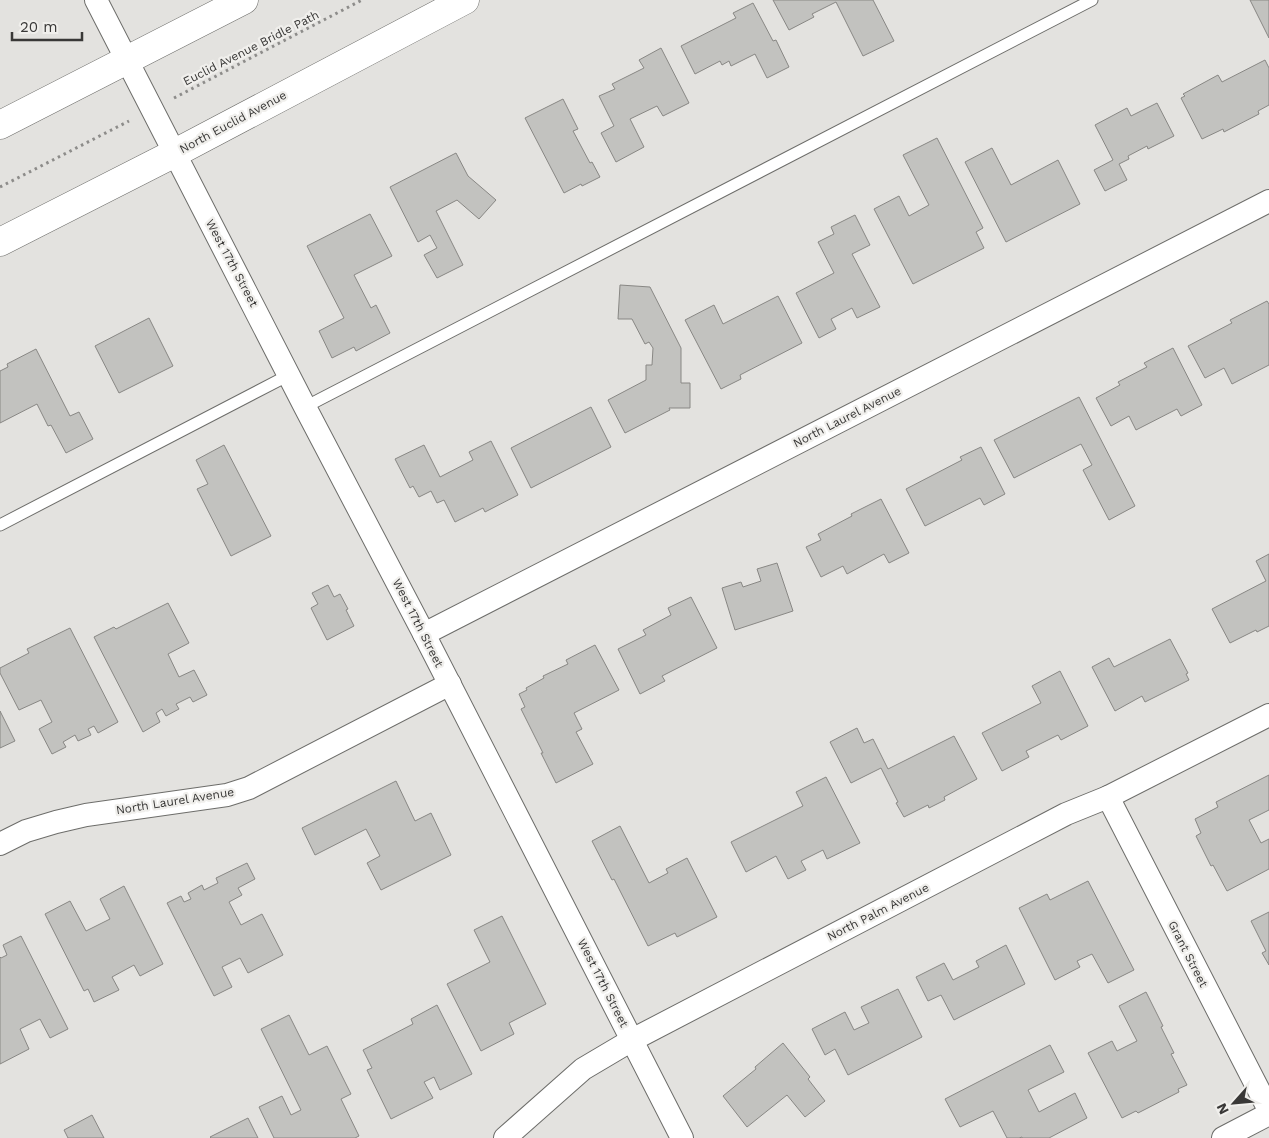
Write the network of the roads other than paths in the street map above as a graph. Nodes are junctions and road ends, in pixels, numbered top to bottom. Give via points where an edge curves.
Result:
1 (96, 0) edge
2 (244, 0) edge
3 (465, 0) edge
4 (1092, 0) edge
5 (127, 60) junction
6 (0, 125) edge
7 (174, 153) junction
8 (1269, 201) edge
9 (0, 242) edge
10 (289, 376) junction
11 (305, 407) junction
12 (0, 525) edge
13 (424, 634) junction
14 (450, 684) junction
15 (1269, 715) edge
16 (1108, 797) junction
17 (0, 844) edge
18 (632, 1040) junction
19 (1269, 1110) edge
20 (1269, 1114) edge
21 (505, 1138) edge
22 (682, 1138) edge
23 (1223, 1138) edge

1 - 5 street, West 17th Street
2 - 5 main road
3 - 7 main road, North Euclid Avenue
4 - 11 lane
5 - 6 main road
5 - 7 street, West 17th Street
7 - 9 main road, North Euclid Avenue
7 - 10 street, West 17th Street
8 - 13 street, North Laurel Avenue
10 - 11 street, West 17th Street
10 - 12 lane
11 - 13 street, West 17th Street
13 - 14 street, West 17th Street
14 - 17 street, North Laurel Avenue via 249,788 227,796 86,815 26,831
14 - 18 street, West 17th Street
15 - 16 street, North Palm Avenue
16 - 18 street, North Palm Avenue via 1066,814
16 - 19 street, Grant Street
18 - 21 street, North Palm Avenue via 583,1069
18 - 22 street, West 17th Street
20 - 23 street

